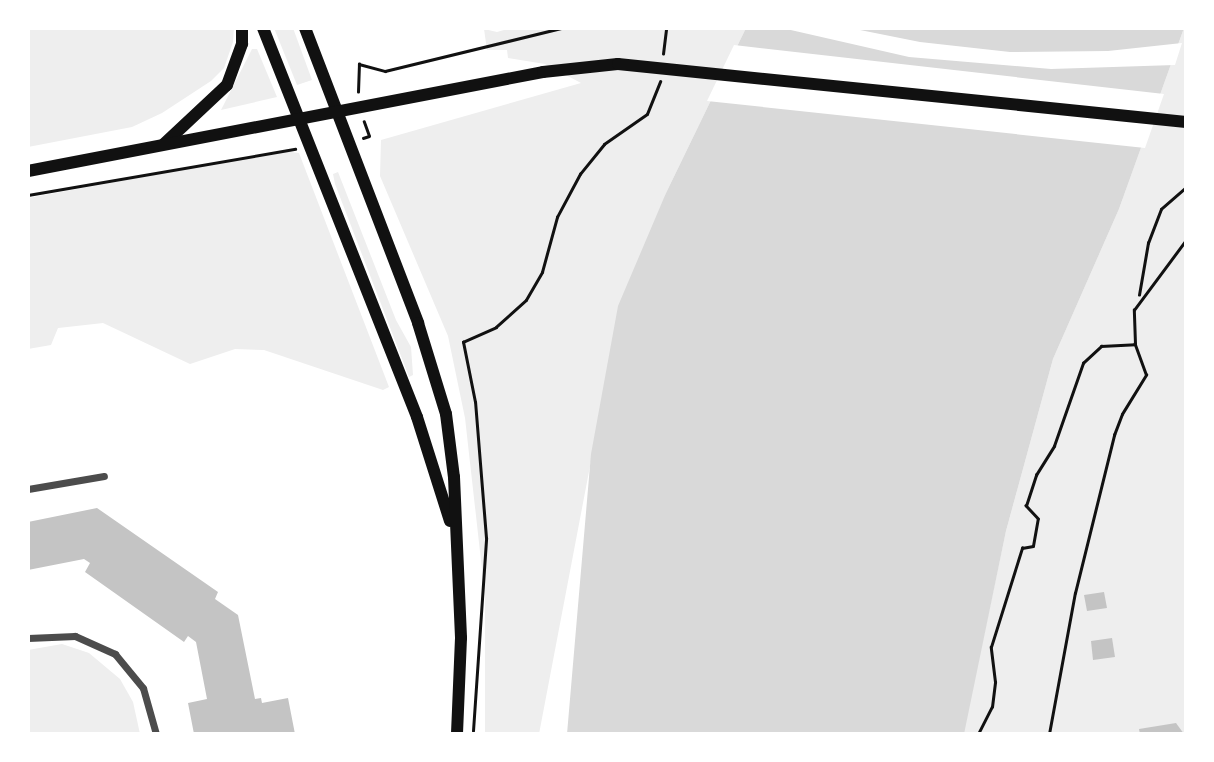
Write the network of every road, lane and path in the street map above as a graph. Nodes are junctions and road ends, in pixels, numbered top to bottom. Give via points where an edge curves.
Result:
1 (242, 28) edge
2 (263, 28) edge
3 (305, 28) edge
4 (562, 28) edge
5 (666, 28) edge
6 (663, 55) dead end
7 (359, 64) dead end
8 (662, 68) dead end
9 (337, 111) junction
10 (298, 119) junction
11 (1186, 122) edge
12 (369, 136) dead end
13 (349, 144) junction
14 (162, 145) junction
15 (310, 149) junction
16 (28, 171) edge
17 (1186, 187) edge
18 (28, 195) edge
19 (1186, 240) edge
20 (1138, 299) junction
21 (1135, 344) junction
22 (104, 475) dead end
23 (28, 489) edge
24 (454, 535) junction
25 (28, 638) edge
26 (156, 734) edge
27 (457, 734) edge
28 (473, 734) edge
29 (978, 734) edge
30 (1049, 734) edge

1 - 14 main road via 242,44 226,85
2 - 10 main road
3 - 9 main road
4 - 7 path via 385,71
5 - 6 path
8 - 28 path via 656,98 647,114 604,144 580,174 557,217 542,272 526,300 496,327 463,342 475,402 486,538
9 - 10 main road
9 - 11 main road via 542,72 618,64
9 - 13 main road
10 - 14 main road
10 - 15 main road
12 - 13 path
13 - 24 main road via 438,379 454,477
14 - 16 main road
15 - 18 path via 285,148
15 - 24 main road via 417,417
17 - 20 path via 1161,209 1148,243
19 - 20 path
20 - 21 path
21 - 29 path via 1101,346 1083,363 1054,446 1036,475 1026,506 1038,519 1033,546 1022,548 991,647 993,695
21 - 30 path via 1146,375 1114,435 1075,593
22 - 23 street
24 - 27 main road via 461,638
25 - 26 street via 75,636 115,654 143,688

